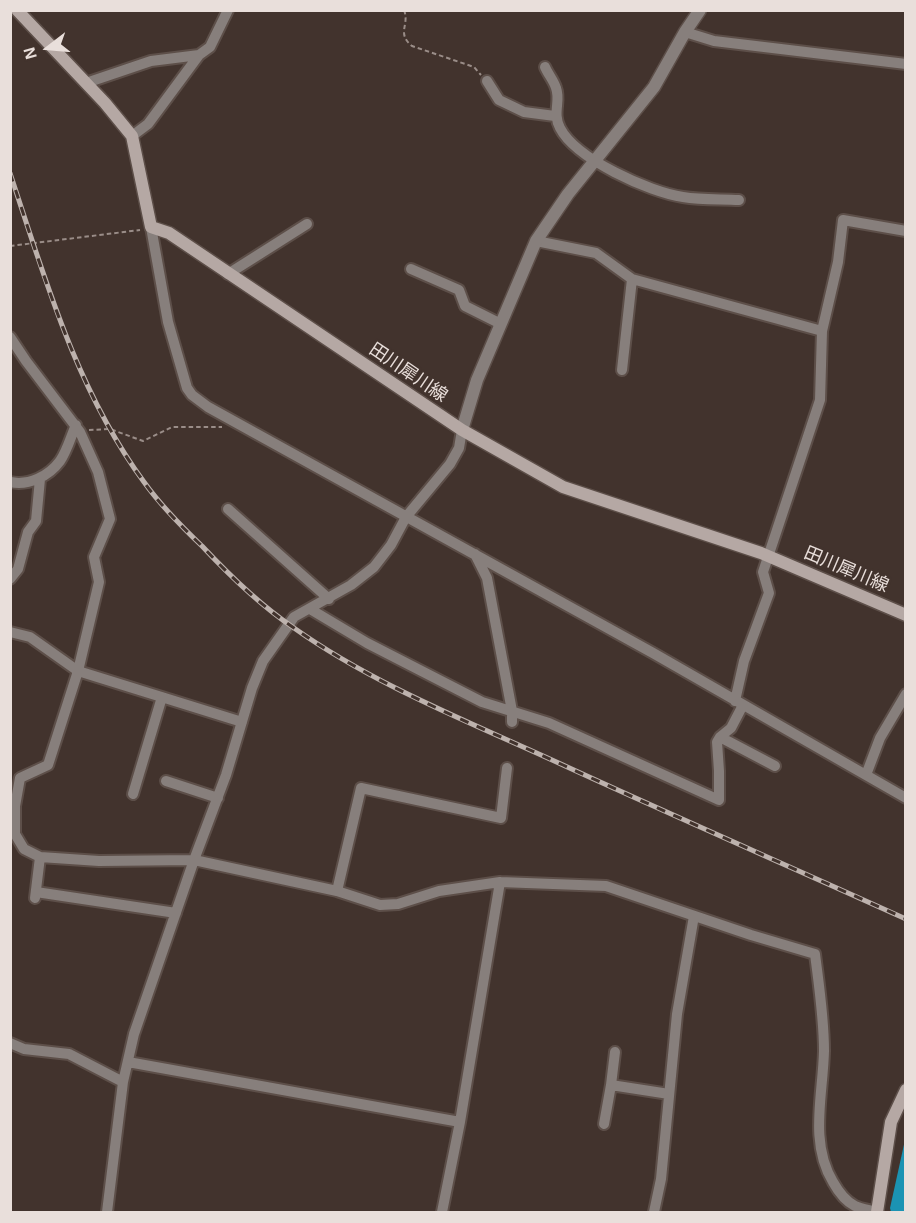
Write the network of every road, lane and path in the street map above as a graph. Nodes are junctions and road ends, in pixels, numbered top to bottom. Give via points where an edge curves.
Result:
1 (17, 10) edge
2 (228, 10) edge
3 (404, 10) edge
4 (700, 10) edge
5 (685, 32) junction
6 (199, 55) junction
7 (906, 64) edge
8 (545, 67) dead end
9 (487, 81) joint
10 (86, 83) junction
11 (555, 116) junction
12 (132, 136) junction
13 (594, 160) junction
14 (739, 200) dead end
15 (308, 224) dead end
16 (151, 227) junction
17 (906, 231) edge
18 (536, 242) junction
19 (10, 246) edge
20 (411, 269) dead end
21 (228, 274) junction
22 (633, 279) junction
23 (501, 324) junction
24 (822, 331) junction
25 (10, 337) edge
26 (622, 370) dead end
27 (236, 422) junction
28 (78, 429) junction
29 (462, 430) junction
30 (40, 479) junction
31 (11, 484) edge
32 (228, 509) dead end
33 (406, 517) junction
34 (475, 554) junction
35 (769, 556) junction
36 (10, 579) edge
37 (329, 599) junction
38 (310, 609) junction
39 (906, 615) edge
40 (10, 632) edge
41 (78, 671) junction
42 (906, 693) edge
43 (162, 697) junction
44 (739, 703) junction
45 (512, 716) junction
46 (242, 722) junction
47 (720, 737) junction
48 (776, 766) dead end
49 (507, 768) dead end
50 (866, 775) junction
51 (166, 781) dead end
52 (133, 794) dead end
53 (218, 798) junction
54 (906, 798) edge
55 (40, 857) junction
56 (194, 860) junction
57 (500, 882) junction
58 (337, 891) junction
59 (176, 914) junction
60 (694, 916) junction
61 (10, 1043) edge
62 (615, 1052) dead end
63 (128, 1062) junction
64 (123, 1082) junction
65 (611, 1085) junction
66 (906, 1090) edge
67 (669, 1094) junction
68 (459, 1122) junction
69 (604, 1124) dead end
70 (107, 1212) edge
71 (442, 1212) edge
72 (654, 1212) edge
73 (877, 1212) edge

1 - 10 main road
2 - 6 street via 210,47
3 - 9 path via 404,34 412,46 474,67
4 - 5 street
5 - 7 street via 714,41
5 - 13 street via 654,87
6 - 10 street via 150,61
6 - 12 street via 148,124
8 - 11 street via 557,88
9 - 11 street via 499,100 524,112
10 - 12 main road
11 - 13 street via 566,139
12 - 16 main road
13 - 14 street via 616,174 663,192
13 - 18 street
15 - 21 street
16 - 19 path via 132,233
16 - 21 main road, 田川犀川線 via 169,233
16 - 27 street via 168,322 187,388 208,407
17 - 24 street via 843,220
18 - 22 street via 596,253
18 - 23 street
20 - 23 street via 459,290 465,306
21 - 29 main road, 田川犀川線
22 - 24 street
22 - 26 street
23 - 29 street via 477,380
24 - 35 street via 820,400
25 - 28 street
27 - 28 path via 211,428 172,427 143,441 110,429
27 - 33 street
28 - 30 street via 61,460
28 - 41 street via 98,472 110,519 94,557 99,582
29 - 33 street via 459,448 450,464
29 - 35 main road, 田川犀川線 via 563,487
30 - 31 street
30 - 36 street via 36,521 28,532 18,569
32 - 37 street
33 - 34 street
33 - 37 street via 374,567
34 - 44 street
34 - 45 street via 487,578
35 - 39 main road, 田川犀川線
35 - 44 street via 763,572 768,593 744,661
37 - 38 street
38 - 45 street via 367,643
38 - 46 street via 294,617 262,661
40 - 41 street via 30,637
41 - 43 street
41 - 55 street via 48,765 20,778 15,834 24,849
42 - 50 street via 880,738
43 - 46 street
43 - 52 street
44 - 47 street via 731,728
44 - 50 street
45 - 47 street via 549,723 719,800
46 - 53 street
47 - 48 street
49 - 58 street via 501,818 361,788
50 - 54 street
51 - 53 street
53 - 56 street
55 - 56 street
55 - 59 street via 36,895
56 - 58 street
56 - 59 street
57 - 58 street via 380,905
57 - 60 street via 606,886
57 - 68 street
59 - 63 street
60 - 67 street via 677,1014
60 - 73 street via 816,954 824,1024 819,1138 827,1172 839,1192 855,1206
61 - 64 street via 24,1049 69,1054
62 - 65 street
63 - 64 street
63 - 68 street
64 - 70 street
65 - 67 street
65 - 69 street
66 - 73 main road via 891,1122
67 - 72 street
68 - 71 street

